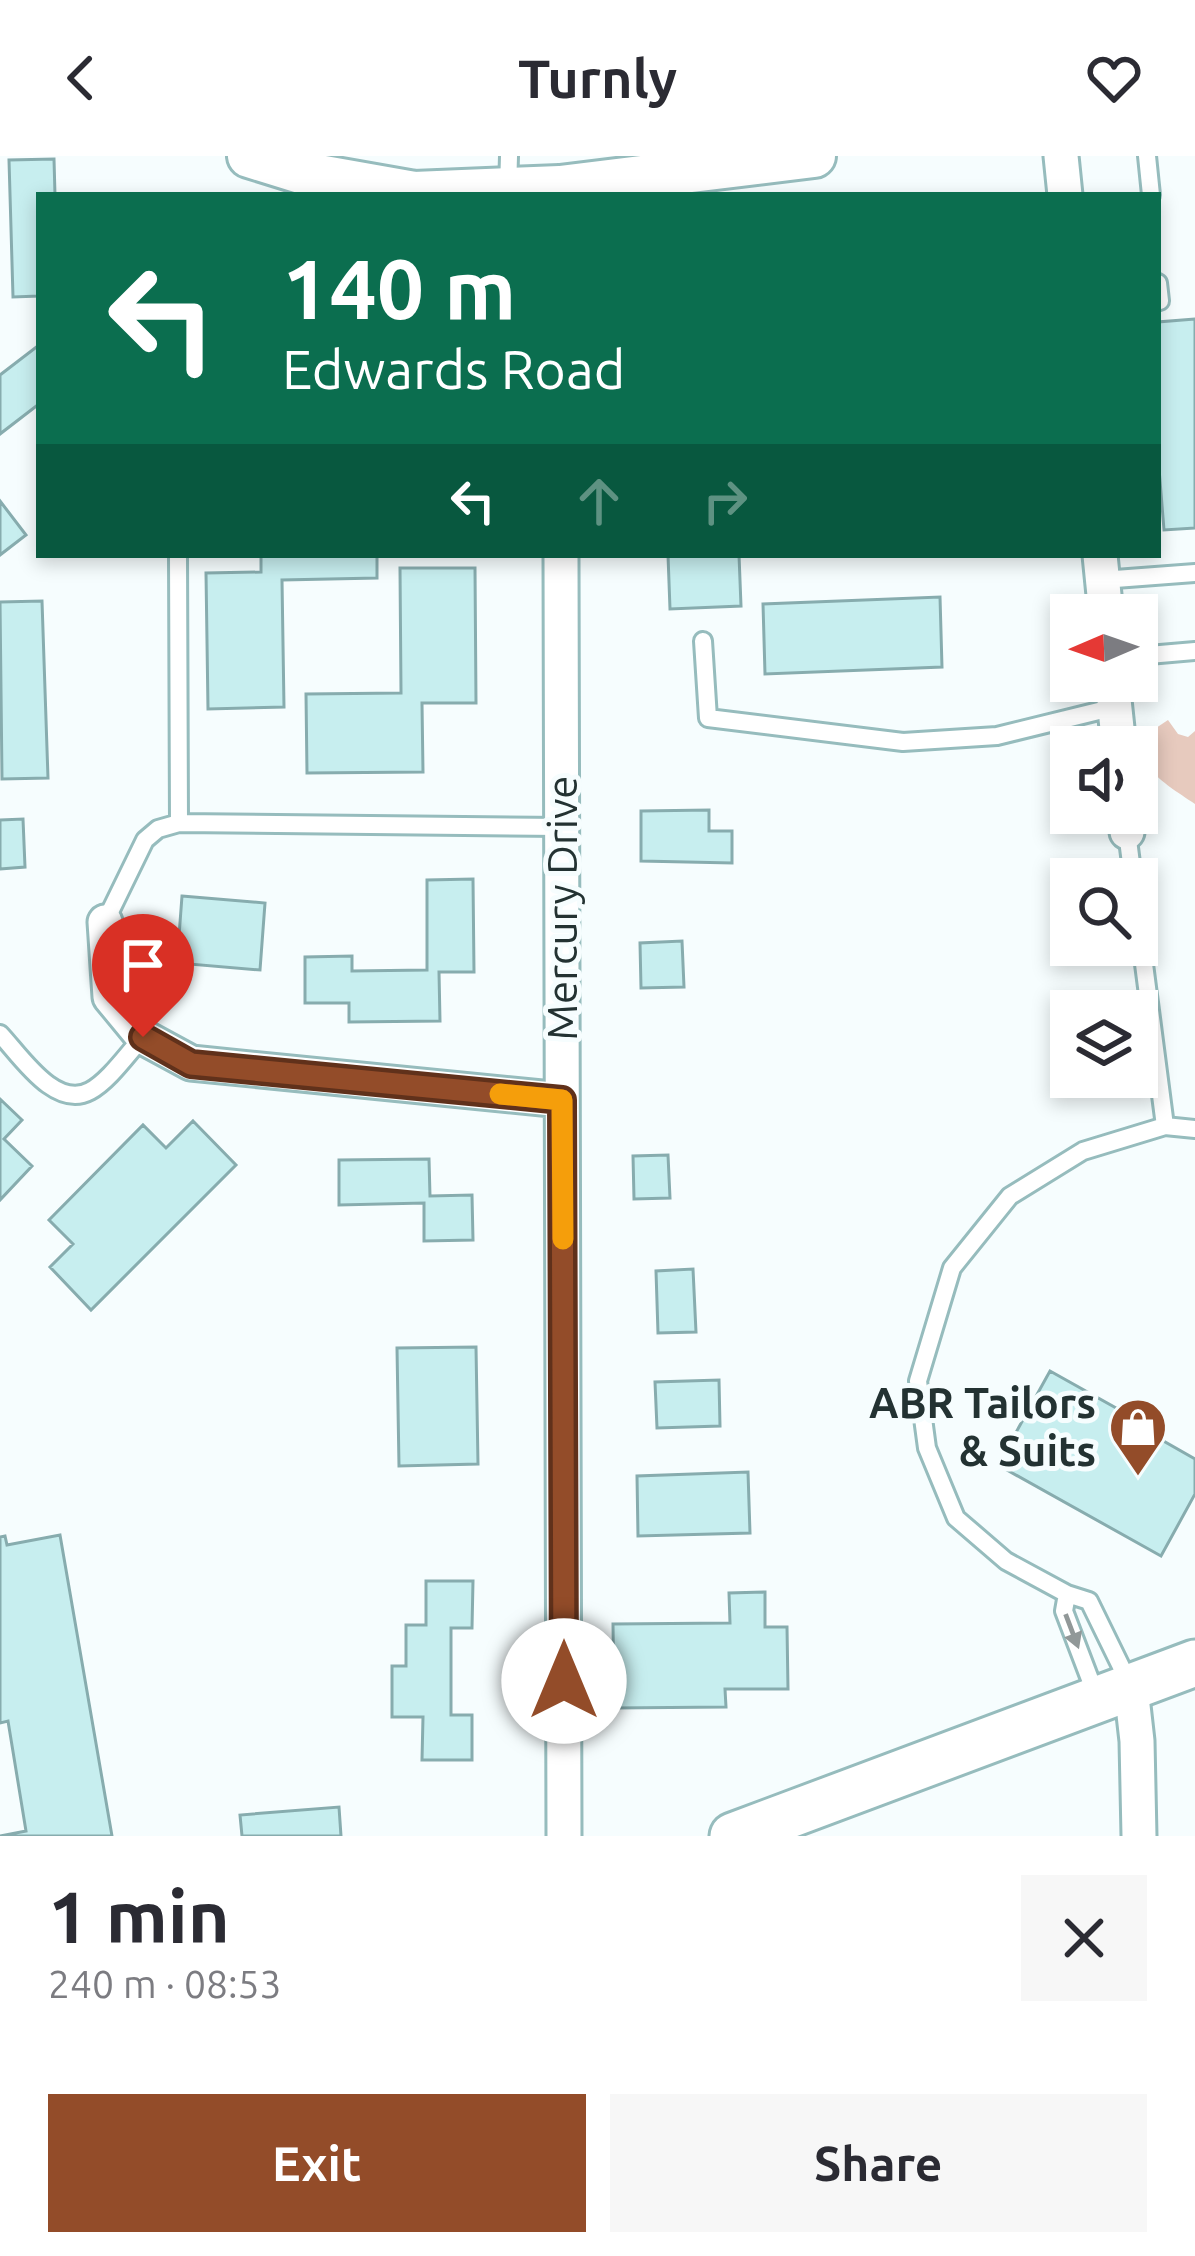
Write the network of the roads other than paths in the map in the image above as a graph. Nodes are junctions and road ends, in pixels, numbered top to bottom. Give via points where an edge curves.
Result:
1 (249, 156) edge
2 (814, 156) edge
3 (1061, 156) edge
4 (1147, 156) edge
5 (508, 173) edge
6 (561, 191) edge
7 (408, 192) edge
8 (419, 192) edge
9 (1065, 192) edge
10 (1150, 192) edge
11 (178, 558) edge
12 (561, 558) edge
13 (1101, 567) edge
14 (1195, 574) edge
15 (703, 641) dead end
16 (1195, 651) edge
17 (1158, 654) edge
18 (1092, 702) edge
19 (179, 824) junction
20 (561, 827) junction
21 (105, 922) joint
22 (1144, 966) edge
23 (0, 1034) edge
24 (143, 1037) junction
25 (562, 1100) junction
26 (1165, 1126) junction
27 (1195, 1129) edge
28 (1067, 1594) junction
29 (1195, 1664) edge
30 (1114, 1694) junction
31 (564, 1836) edge
32 (733, 1836) edge
33 (1138, 1836) edge

1 - 7 street
2 - 6 street
3 - 9 street
4 - 10 lane
5 - 6 street
5 - 8 street
11 - 19 lane
12 - 20 street, Mercury Drive
13 - 14 lane
15 - 18 lane via 708,718 903,742 997,736
16 - 17 lane
19 - 20 lane
19 - 21 lane via 145,841
20 - 25 street, Mercury Drive
21 - 24 street via 110,997
22 - 26 lane
23 - 24 lane via 54,1091 73,1094 89,1092
24 - 25 street via 191,1064
25 - 31 street, Mercury Drive
26 - 27 lane
26 - 28 lane via 1083,1151 1010,1196 952,1268 918,1381 927,1448 956,1517 1006,1561
28 -> 30 lane via 1064,1611
28 - 30 lane via 1089,1601
29 - 30 main road
30 - 32 main road
30 - 33 street via 1137,1741

